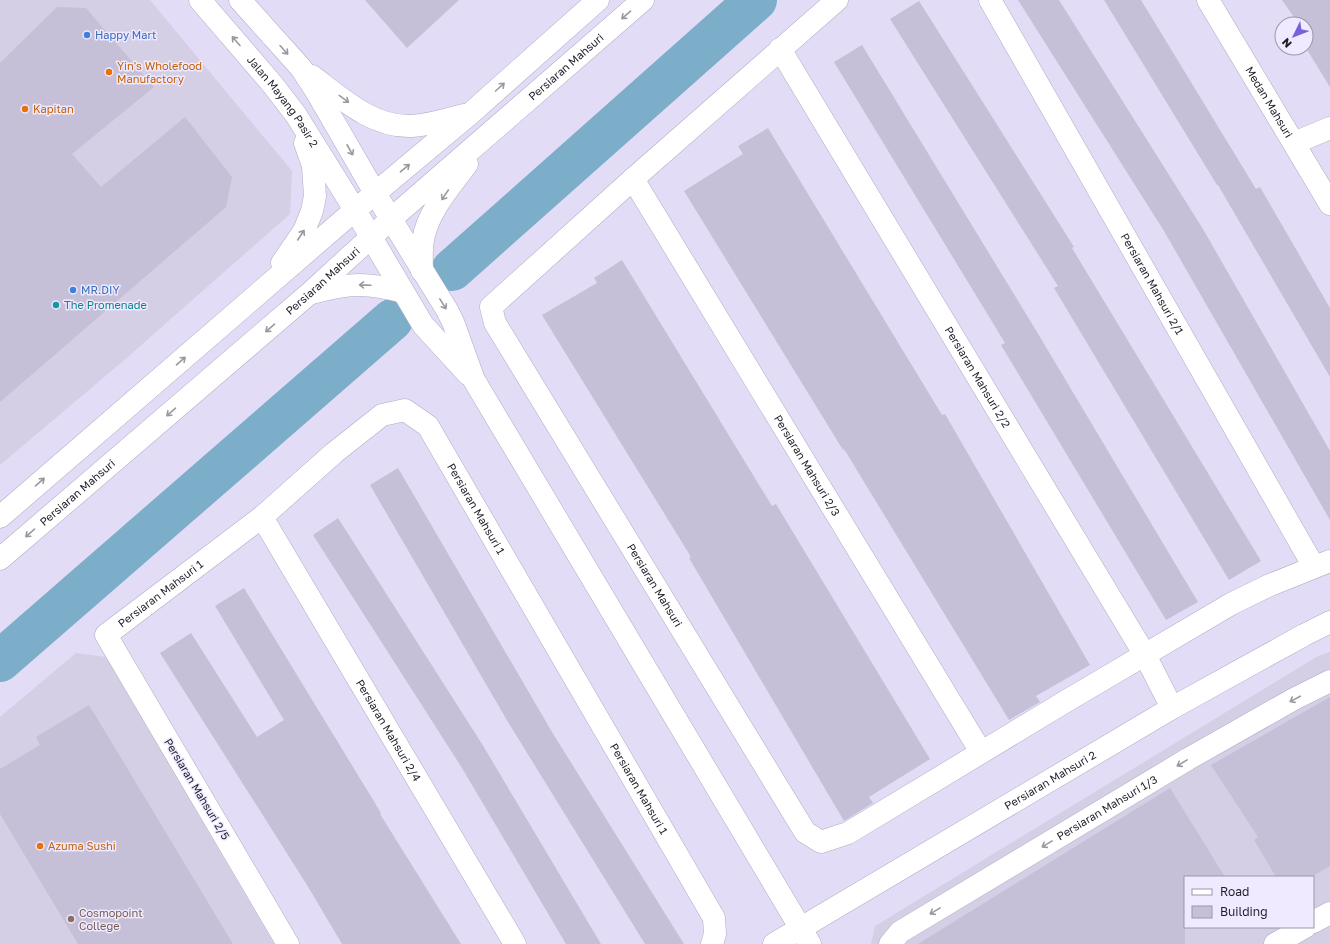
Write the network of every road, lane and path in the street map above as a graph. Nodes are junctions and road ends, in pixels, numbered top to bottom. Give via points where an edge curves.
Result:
1 (200, 0) edge
2 (240, 0) edge
3 (598, 0) edge
4 (643, 0) edge
5 (837, 0) edge
6 (990, 0) edge
7 (1208, 0) edge
8 (780, 49) junction
9 (301, 68) junction
10 (471, 113) junction
11 (296, 114) junction
12 (1330, 128) edge
13 (493, 130) junction
14 (1294, 143) junction
15 (633, 179) junction
16 (374, 193) junction
17 (1330, 204) edge
18 (355, 210) junction
19 (391, 219) junction
20 (371, 238) junction
21 (422, 271) junction
22 (263, 290) junction
23 (403, 292) junction
24 (310, 293) junction
25 (474, 380) junction
26 (0, 517) edge
27 (262, 517) junction
28 (0, 559) edge
29 (1322, 564) edge
30 (1330, 622) edge
31 (106, 635) joint
32 (1145, 655) junction
33 (1330, 681) edge
34 (1172, 708) junction
35 (981, 752) junction
36 (1330, 913) edge
37 (1314, 921) edge
38 (1303, 928) edge
39 (805, 936) edge
40 (288, 944) edge
41 (515, 944) edge
42 (712, 944) edge
43 (774, 944) edge
44 (890, 944) edge
45 (1275, 944) edge

11 -> 1 street, Jalan Mayang Pasir 2
2 -> 9 street
10 -> 3 street
4 -> 13 street, Persiaran Mahsuri
5 - 8 street
6 - 29 street, Persiaran Mahsuri 2/1
7 - 14 street, Medan Mahsuri
8 - 15 street
8 - 32 street, Persiaran Mahsuri 2/2
9 -> 10 street via 353,106 371,117 390,124 412,126
9 -> 16 street
16 -> 10 street
11 - 18 street, Jalan Mayang Pasir 2
22 -> 11 street via 304,231 315,196 313,166
12 - 14 street
13 - 19 street, Persiaran Mahsuri
13 -> 21 street via 429,220 423,241
14 - 17 street, Medan Mahsuri
15 - 35 street, Persiaran Mahsuri 2/3
15 - 35 street, Persiaran Mahsuri via 491,307 495,323 805,832 821,842 848,833
16 - 18 street
16 - 19 street
18 - 20 street, Jalan Mayang Pasir 2
18 - 22 street
19 - 20 street, Persiaran Mahsuri
19 - 21 street
20 - 23 street
20 - 24 street, Persiaran Mahsuri
21 -> 25 street via 453,322
26 -> 22 street
23 -> 24 street via 366,284 347,285
23 - 25 street via 423,325
24 -> 28 street, Persiaran Mahsuri
25 - 39 street
27 - 31 street, Persiaran Mahsuri 1
27 - 41 street, Persiaran Mahsuri 2/4
27 - 42 street, Persiaran Mahsuri 1 via 334,453 382,415 405,410 428,426 714,918 715,934
29 - 32 street via 1232,604
30 - 34 street, Persiaran Mahsuri 2
31 - 40 street, Persiaran Mahsuri 2/5
32 - 34 street, Persiaran Mahsuri 2/2
32 - 35 street
33 -> 44 street, Persiaran Mahsuri 1/3 via 1182,763 900,932
34 - 39 street, Persiaran Mahsuri 2
36 - 37 street
38 - 45 street
39 - 43 street, Persiaran Mahsuri 2

